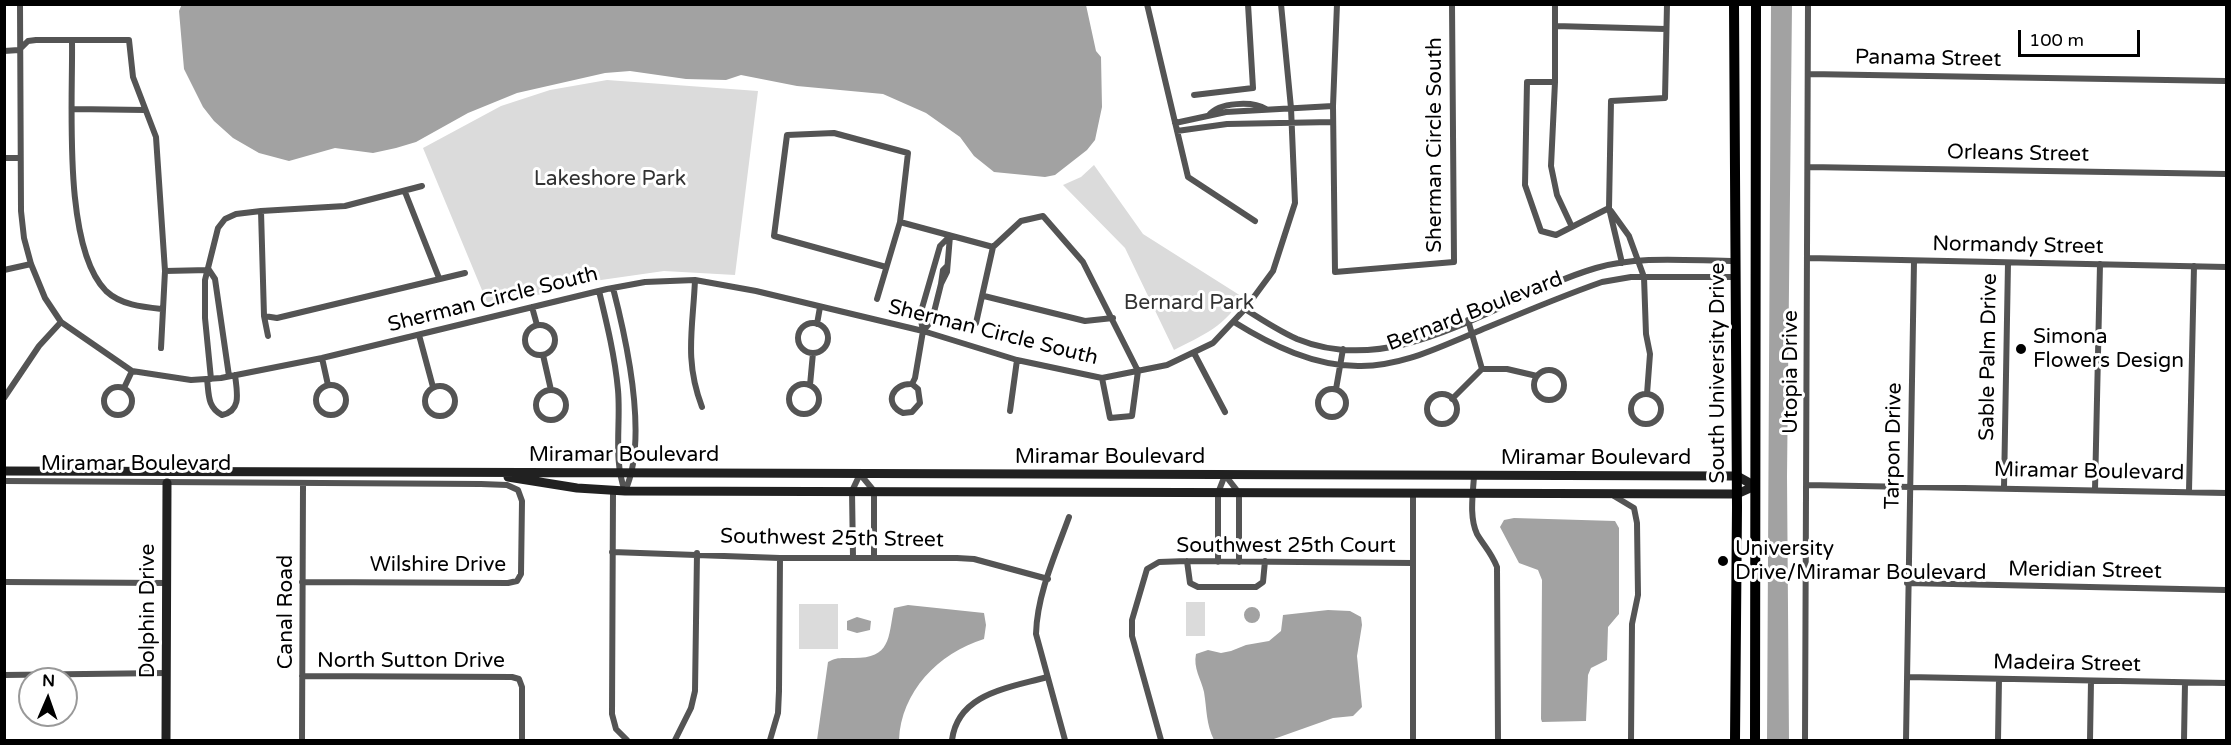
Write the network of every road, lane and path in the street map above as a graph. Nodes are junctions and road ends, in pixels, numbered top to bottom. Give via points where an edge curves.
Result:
1 (20, 4) edge
2 (1147, 4) edge
3 (1248, 4) edge
4 (1281, 4) edge
5 (1337, 4) edge
6 (1452, 4) edge
7 (1555, 4) edge
8 (1667, 4) edge
9 (1734, 4) edge
10 (1756, 4) edge
11 (1808, 4) edge
12 (1555, 26) junction
13 (1666, 29) junction
14 (72, 41) junction
15 (20, 50) junction
16 (4, 51) edge
17 (1809, 74) junction
18 (2226, 81) edge
19 (1555, 82) junction
20 (1194, 95) dead end
21 (1333, 106) junction
22 (1291, 108) junction
23 (73, 109) junction
24 (145, 110) junction
25 (1266, 110) junction
26 (1241, 111) junction
27 (1209, 115) junction
28 (1292, 122) junction
29 (1333, 122) junction
30 (1175, 123) junction
31 (1242, 124) junction
32 (1177, 131) junction
33 (4, 158) edge
34 (20, 158) junction
35 (1808, 167) junction
36 (2226, 174) edge
37 (422, 186) dead end
38 (405, 192) junction
39 (1609, 208) junction
40 (261, 211) junction
41 (1255, 221) dead end
42 (900, 222) junction
43 (1572, 227) junction
44 (950, 236) junction
45 (993, 247) junction
46 (1808, 258) junction
47 (1639, 261) junction
48 (1737, 261) junction
49 (1914, 261) junction
50 (1622, 263) junction
51 (2008, 263) junction
52 (32, 264) junction
53 (2100, 264) junction
54 (2194, 266) junction
55 (886, 267) junction
56 (2226, 267) edge
57 (4, 270) edge
58 (209, 270) junction
59 (165, 271) junction
60 (465, 273) dead end
61 (1644, 277) junction
62 (1737, 277) junction
63 (439, 278) junction
64 (695, 280) junction
65 (930, 280) junction
66 (941, 284) junction
67 (613, 288) junction
68 (599, 291) junction
69 (984, 296) junction
70 (877, 299) dead end
71 (532, 307) junction
72 (820, 307) junction
73 (162, 309) junction
74 (1245, 309) junction
75 (264, 316) junction
76 (1113, 318) junction
77 (1468, 320) junction
78 (61, 322) junction
79 (1234, 322) junction
80 (976, 323) dead end
81 (817, 324) junction
82 (537, 325) junction
83 (923, 331) junction
84 (1472, 334) junction
85 (419, 335) junction
86 (268, 336) dead end
87 (161, 348) dead end
88 (1343, 349) junction
89 (813, 353) junction
90 (1194, 353) junction
91 (543, 355) junction
92 (322, 358) junction
93 (1017, 360) junction
94 (1340, 364) junction
95 (1482, 369) junction
96 (132, 371) junction
97 (1138, 371) junction
98 (232, 376) junction
99 (1537, 376) junction
100 (1102, 378) junction
101 (209, 379) junction
102 (912, 384) junction
103 (328, 385) junction
104 (810, 385) junction
105 (433, 387) junction
106 (124, 388) junction
107 (1336, 389) junction
108 (550, 390) junction
109 (1647, 394) junction
110 (4, 398) edge
111 (1452, 399) junction
112 (702, 407) dead end
113 (1011, 411) dead end
114 (1225, 412) dead end
115 (4, 471) edge
116 (487, 474) junction
117 (619, 474) junction
118 (633, 474) junction
119 (860, 474) junction
120 (1225, 475) junction
121 (1474, 476) junction
122 (1737, 476) junction
123 (4, 482) edge
124 (167, 483) junction
125 (303, 484) junction
126 (1807, 485) junction
127 (1755, 486) junction
128 (1910, 487) junction
129 (2004, 488) junction
130 (518, 490) joint
131 (613, 490) junction
132 (626, 490) junction
133 (2095, 490) junction
134 (852, 491) junction
135 (874, 491) junction
136 (2189, 491) junction
137 (1218, 493) junction
138 (1239, 493) junction
139 (1413, 493) junction
140 (2226, 493) edge
141 (1473, 494) junction
142 (1609, 494) junction
143 (1737, 494) junction
144 (1069, 517) dead end
145 (612, 552) junction
146 (697, 553) junction
147 (853, 557) junction
148 (874, 557) junction
149 (780, 558) junction
150 (1187, 561) junction
151 (1265, 561) junction
152 (1218, 562) junction
153 (1239, 562) junction
154 (1413, 563) junction
155 (1048, 579) junction
156 (4, 582) edge
157 (302, 582) junction
158 (166, 583) junction
159 (1907, 583) junction
160 (2226, 590) edge
161 (166, 673) junction
162 (4, 675) edge
163 (302, 676) junction
164 (1047, 677) junction
165 (1907, 677) junction
166 (1999, 679) junction
167 (2091, 681) junction
168 (2185, 683) junction
169 (2226, 683) edge
170 (166, 741) edge
171 (302, 741) edge
172 (522, 741) edge
173 (627, 741) edge
174 (675, 741) edge
175 (770, 741) edge
176 (952, 741) edge
177 (1065, 741) edge
178 (1161, 741) edge
179 (1413, 741) edge
180 (1498, 741) edge
181 (1631, 741) edge
182 (1736, 741) edge
183 (1755, 741) edge
184 (1805, 741) edge
185 (1905, 741) edge
186 (1998, 741) edge
187 (2090, 741) edge
188 (2184, 741) edge

1 - 15 street, Sherman Circle South
2 - 30 street
3 - 20 street via 1253,88
4 - 22 street, Sherman Circle South
5 - 21 street, Sherman Circle South
6 - 29 street, Sherman Circle South via 1454,262 1335,272
7 - 12 street
8 - 13 street
9 - 48 main road, South University Drive
10 - 127 main road, South University Drive
11 - 17 street, Utopia Drive
12 - 13 street
12 - 19 street
13 - 39 street via 1665,98 1611,101
14 - 15 street via 28,41
14 - 23 street
14 - 24 street via 129,40 133,77
15 - 16 street
15 - 34 street, Sherman Circle South
17 - 18 street, Panama Street
17 - 35 street, Utopia Drive
19 - 43 street via 1551,166 1557,195
19 - 43 street via 1527,82 1525,185 1541,231 1556,235
21 - 22 street
21 - 29 street, Sherman Circle South
22 - 25 street
22 - 28 street, Sherman Circle South
23 - 24 street
23 - 73 street via 73,189 86,259 106,291 133,306
24 - 59 street via 156,137
25 - 26 street
25 - 27 street via 1256,104 1225,106
26 - 27 street
26 - 31 street
27 - 30 street
28 - 29 street
28 - 31 street
28 - 74 street, Sherman Circle South via 1295,202 1272,271
30 - 32 street
31 - 32 street
32 - 41 street via 1188,177
33 - 34 street
34 - 52 street, Sherman Circle South via 24,238
35 - 36 street, Orleans Street
35 - 46 street, Utopia Drive
37 - 38 street
38 - 40 street via 345,206
38 - 63 street
39 - 43 street
39 - 47 street via 1629,236
39 - 50 street
40 - 58 street via 225,219 218,228
40 - 75 street
42 - 44 street
42 - 55 street
42 - 55 street via 908,153 834,133 788,135 774,236
44 - 45 street
44 - 65 street via 940,246
44 - 66 street via 946,279
45 - 69 street
45 - 76 street via 1021,221 1043,216 1083,262
46 - 49 street, Normandy Street
46 - 126 street, Utopia Drive
47 - 48 street, Bernard Boulevard
47 - 50 street, Bernard Boulevard
47 - 61 street
48 - 62 main road, South University Drive
49 - 51 street, Normandy Street
49 - 128 street, Tarpon Drive
50 - 77 street, Bernard Boulevard via 1571,276
51 - 53 street, Normandy Street
51 - 129 street, Sable Palm Drive
52 - 57 street
52 - 78 street, Sherman Circle South via 45,298
53 - 54 street, Normandy Street
53 - 133 street
54 - 56 street, Normandy Street
54 - 136 street
55 - 70 street
58 - 59 street
58 - 98 street via 215,279
58 - 101 street via 205,280
59 - 73 street
60 - 63 street
61 - 62 street, Bernard Boulevard
61 - 84 street, Bernard Boulevard via 1593,285
61 - 109 street via 1650,354
62 - 122 main road, South University Drive
63 - 75 street via 277,318
64 - 67 street, Sherman Circle South
64 - 72 street, Sherman Circle South
64 - 112 street via 689,358
65 - 66 street
65 - 83 street via 920,315
66 - 83 street via 932,320
67 - 68 street, Sherman Circle South
67 - 118 street via 633,391
68 - 71 street, Sherman Circle South
68 - 117 street via 615,360
69 - 76 street via 1085,321
69 - 80 street
71 - 82 street
71 - 85 street, Sherman Circle South
72 - 81 street
72 - 83 street, Sherman Circle South
73 - 87 street
74 - 79 street, Sherman Circle South
74 - 88 street, Bernard Boulevard via 1299,340
75 - 86 street
76 - 97 street
77 - 84 street
77 - 88 street, Bernard Boulevard via 1409,344 1374,350
78 - 96 street, Sherman Circle South
78 - 110 street via 39,346
79 - 90 street, Sherman Circle South via 1213,343
79 - 94 street, Bernard Boulevard via 1268,343
81 - 89 street via 825,330 827,339 824,348
81 - 89 street via 803,327 798,335 802,348
82 - 91 street via 526,334 525,343 530,351
82 - 91 street via 547,326 555,339 552,349
83 - 93 street, Sherman Circle South
83 - 102 street
84 - 94 street, Bernard Boulevard via 1403,361
84 - 95 street
85 - 92 street, Sherman Circle South
85 - 105 street
88 - 94 street
89 - 104 street
90 - 97 street, Sherman Circle South via 1167,365
90 - 114 street
91 - 108 street
92 - 98 street, Sherman Circle South
92 - 103 street
93 - 100 street, Sherman Circle South
93 - 113 street
94 - 107 street
95 - 99 street via 1507,369
95 - 111 street
96 - 101 street, Sherman Circle South
96 - 106 street
97 - 100 street, Sherman Circle South
97 - 100 street via 1132,416 1110,418
98 - 101 street, Sherman Circle South
98 - 101 street via 236,407 222,415 213,411 210,403
99 - 99 street via 1549,370 1557,373 1563,384 1561,393 1549,399 1540,397 1535,389
102 - 102 street via 918,389 920,403 912,412 903,413 893,406 892,393 901,385
103 - 103 street via 342,389 346,398 341,411 332,415 322,412 316,404 320,390
104 - 104 street via 799,385 791,392 789,402 798,413 812,412 818,405 819,396
105 - 105 street via 443,386 454,395 452,409 445,415 434,415 426,408 426,394
106 - 106 street via 132,396 132,406 125,414 111,414 105,407 106,393 113,387
107 - 107 street via 1346,398 1346,407 1340,415 1327,416 1318,406 1319,396
108 - 108 street via 560,393 566,406 552,420 542,417 536,405 542,393
109 - 109 street via 1656,398 1660,408 1657,418 1645,423 1635,419 1631,410 1634,399
111 - 111 street via 1457,410 1451,421 1438,423 1431,419 1427,407 1433,397 1441,394
115 - 116 street, Miramar Boulevard
116 - 117 street, Miramar Boulevard
116 - 131 street, Miramar Boulevard
117 - 118 street, Miramar Boulevard
117 - 132 street
118 - 119 street, Miramar Boulevard
118 - 132 street
119 - 120 street, Miramar Boulevard
119 - 134 street
119 - 135 street
120 - 121 street, Miramar Boulevard
120 - 137 street
120 - 138 street
121 - 122 street, Miramar Boulevard
121 - 141 street
122 - 127 street, Miramar Boulevard
122 - 143 main road, South University Drive
123 - 124 street, Miramar Boulevard
124 - 125 street, Miramar Boulevard
124 - 158 street, Dolphin Drive
125 - 130 street, Miramar Boulevard via 481,484 507,485
125 - 157 street, Canal Road
126 - 128 street, Miramar Boulevard
126 - 184 street, Utopia Drive
127 - 143 street, Miramar Boulevard
127 - 183 main road, South University Drive
128 - 129 street, Miramar Boulevard
128 - 159 street, Tarpon Drive
129 - 133 street, Miramar Boulevard
130 - 157 street, Wilshire Drive via 522,501 521,574 517,581
131 - 132 street, Miramar Boulevard
131 - 145 street
132 - 134 street, Miramar Boulevard
133 - 136 street, Miramar Boulevard
134 - 135 street, Miramar Boulevard
134 - 147 street
135 - 137 street, Miramar Boulevard
135 - 148 street
136 - 140 street, Miramar Boulevard
137 - 138 street, Miramar Boulevard
137 - 152 street
138 - 139 street, Miramar Boulevard
138 - 153 street
139 - 141 street, Miramar Boulevard
139 - 154 street
141 - 142 street, Miramar Boulevard
141 - 180 street via 1472,520 1497,567
142 - 143 street, Miramar Boulevard
142 - 181 street via 1634,508 1638,524
143 - 182 main road, South University Drive
144 - 155 street
145 - 146 street, Southwest 25th Street
145 - 173 street via 612,714 616,729
146 - 149 street, Southwest 25th Street
146 - 174 street via 694,691 691,708
147 - 148 street, Southwest 25th Street
147 - 149 street, Southwest 25th Street
148 - 155 street, Southwest 25th Street via 974,559
149 - 175 street via 778,713
150 - 151 street via 1190,583 1198,587 1256,586 1263,582
150 - 152 street, Southwest 25th Court
150 - 178 street, Southwest 25th Court via 1159,562 1147,568 1132,620 1132,636
151 - 153 street, Southwest 25th Court
151 - 154 street, Southwest 25th Court
152 - 153 street, Southwest 25th Court
154 - 179 street
155 - 164 street via 1036,634
156 - 158 street
157 - 163 street, Canal Road
158 - 161 street, Dolphin Drive
159 - 160 street, Meridian Street
159 - 165 street, Tarpon Drive
161 - 162 street
161 - 170 street, Dolphin Drive
163 - 171 street, Canal Road
163 - 172 street, North Sutton Drive via 512,676 519,679 522,687
164 - 176 street via 985,695 970,704 958,719
164 - 177 street
165 - 166 street, Madeira Street
165 - 185 street, Tarpon Drive
166 - 167 street, Madeira Street
166 - 186 street
167 - 168 street, Madeira Street
167 - 187 street
168 - 169 street, Madeira Street
168 - 188 street

